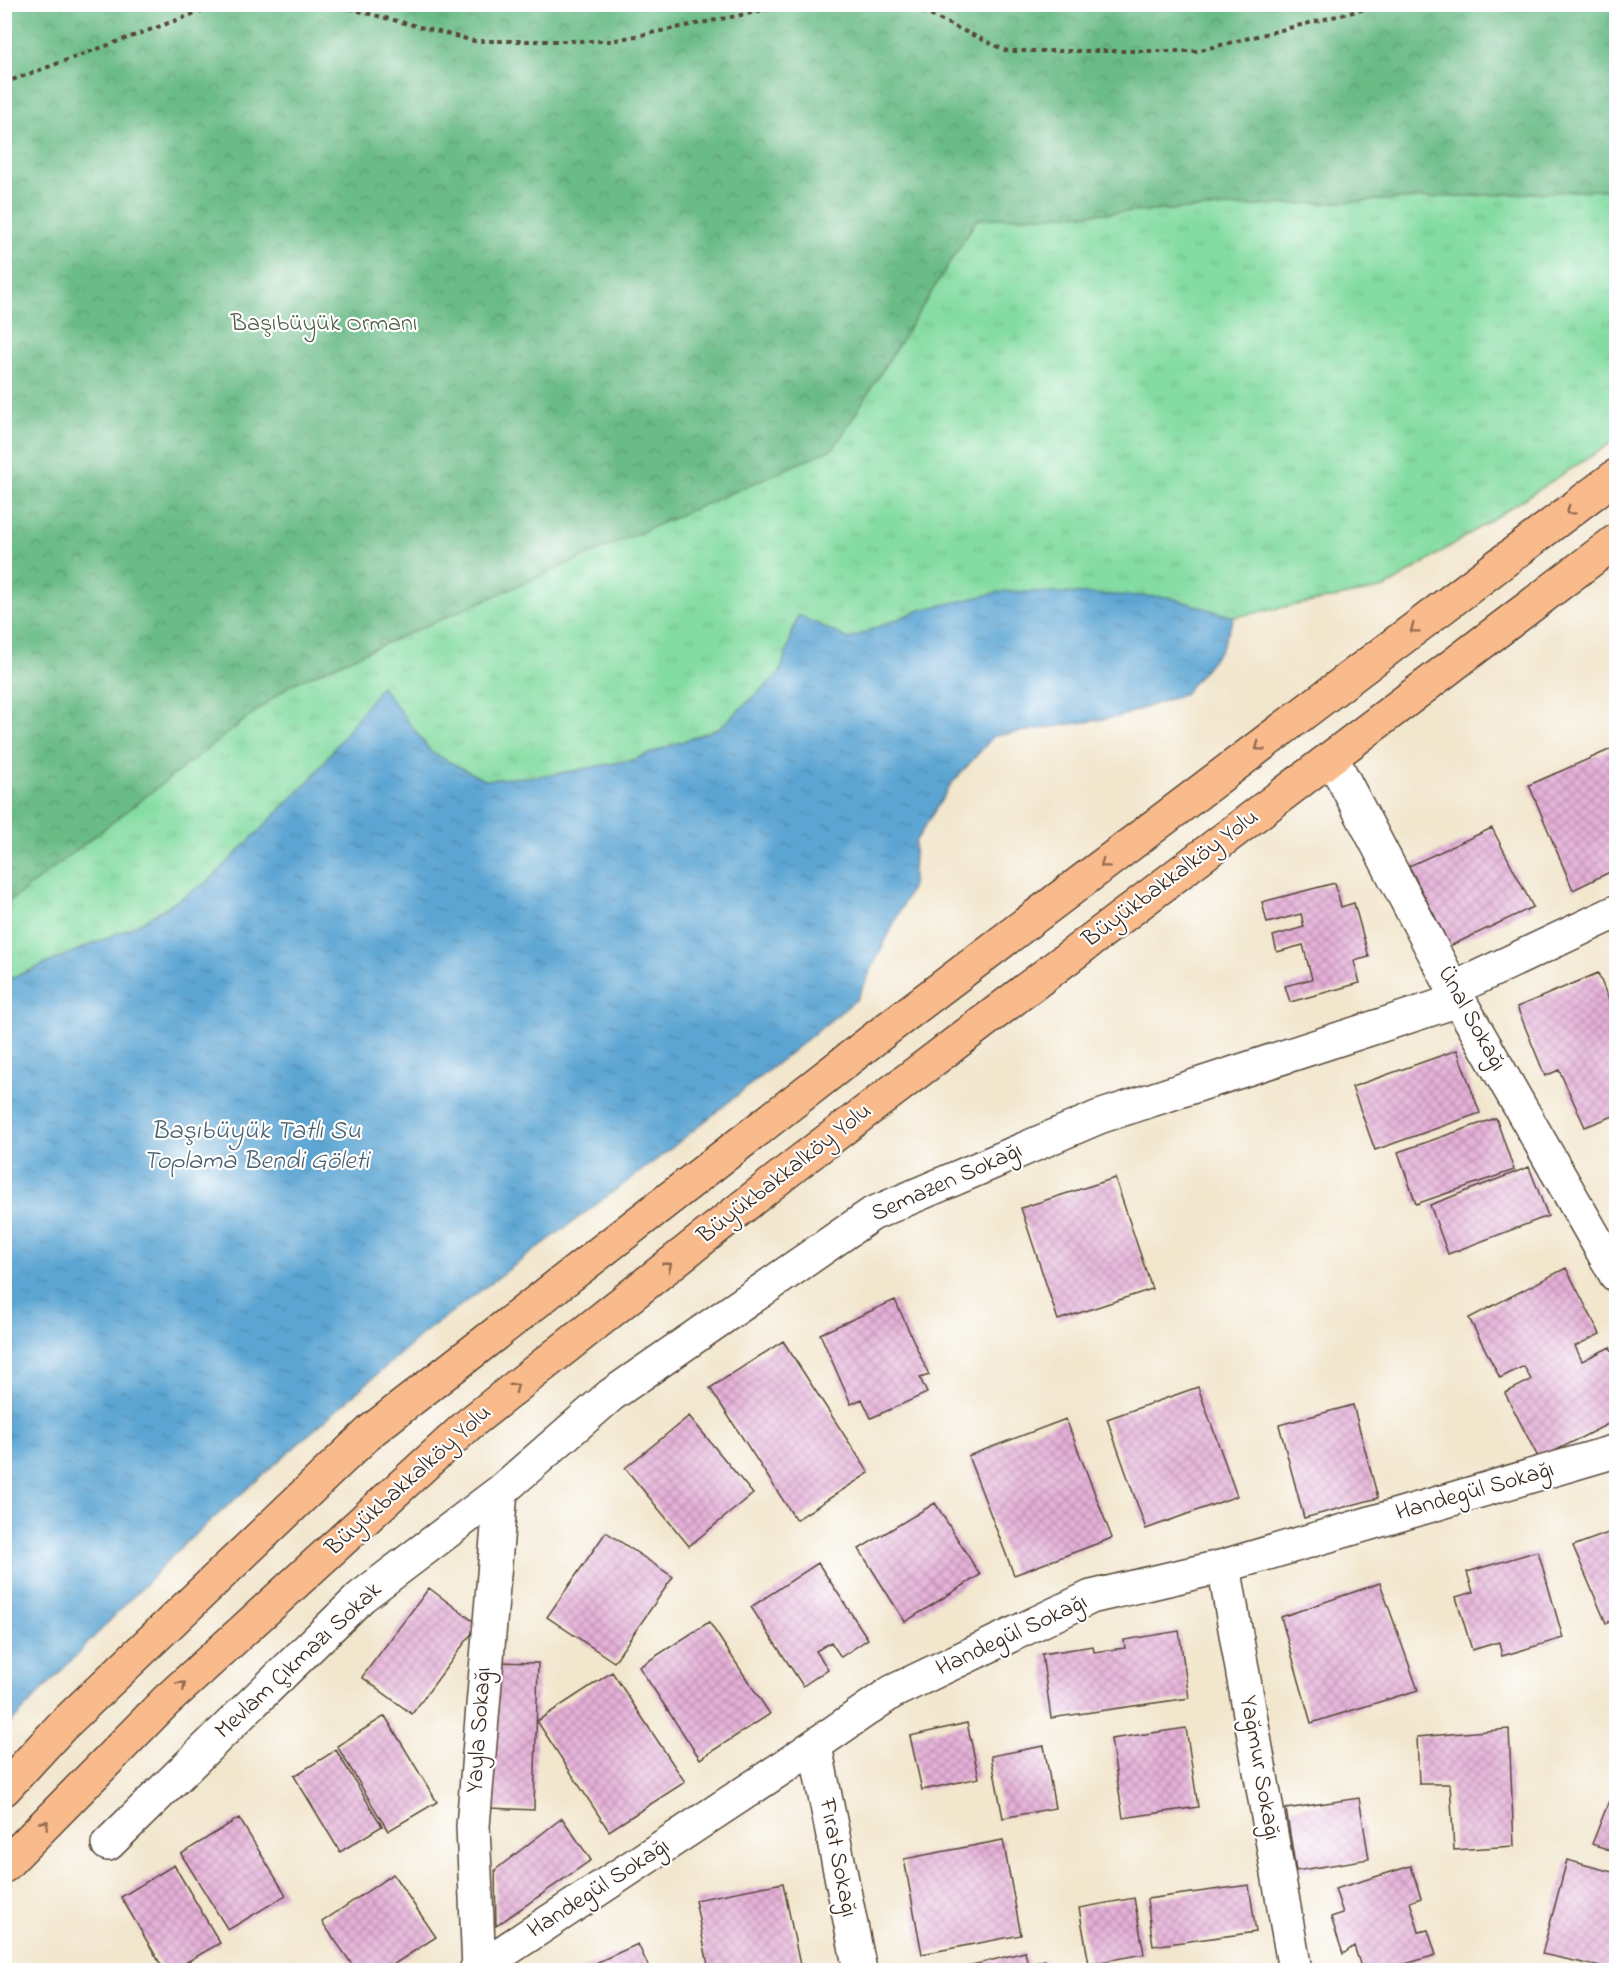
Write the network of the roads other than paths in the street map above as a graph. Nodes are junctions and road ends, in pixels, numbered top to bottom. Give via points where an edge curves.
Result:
1 (1617, 476) edge
2 (1617, 542) edge
3 (1332, 758) junction
4 (1617, 912) edge
5 (1456, 994) junction
6 (1617, 1275) edge
7 (1617, 1451) edge
8 (501, 1491) junction
9 (1224, 1566) junction
10 (815, 1746) junction
11 (4, 1789) edge
12 (108, 1844) dead end
13 (4, 1866) edge
14 (478, 1970) edge
15 (860, 1971) edge
16 (1295, 1971) edge

1 -> 11 highway via 887,1029 372,1430 61,1728
2 - 3 highway, Büyükbakkalköy Yolu
3 - 5 street, Ünal Sokağı
13 -> 3 highway, Büyükbakkalköy Yolu via 165,1701 469,1424 798,1163
4 - 5 street, Semazen Sokağı
5 - 6 street, Ünal Sokağı
5 - 8 street, Semazen Sokağı via 1099,1117 872,1214 611,1395
7 - 9 street, Handegül Sokağı
8 - 12 street, Mevlam Çıkmazı Sokak via 361,1597
8 - 14 street, Yayla Sokağı via 472,1826
9 - 10 street, Handegül Sokağı via 1091,1598 892,1692
9 - 16 street, Yağmur Sokağı
10 - 14 street, Handegül Sokağı
10 - 15 street, Fırat Sokağı

